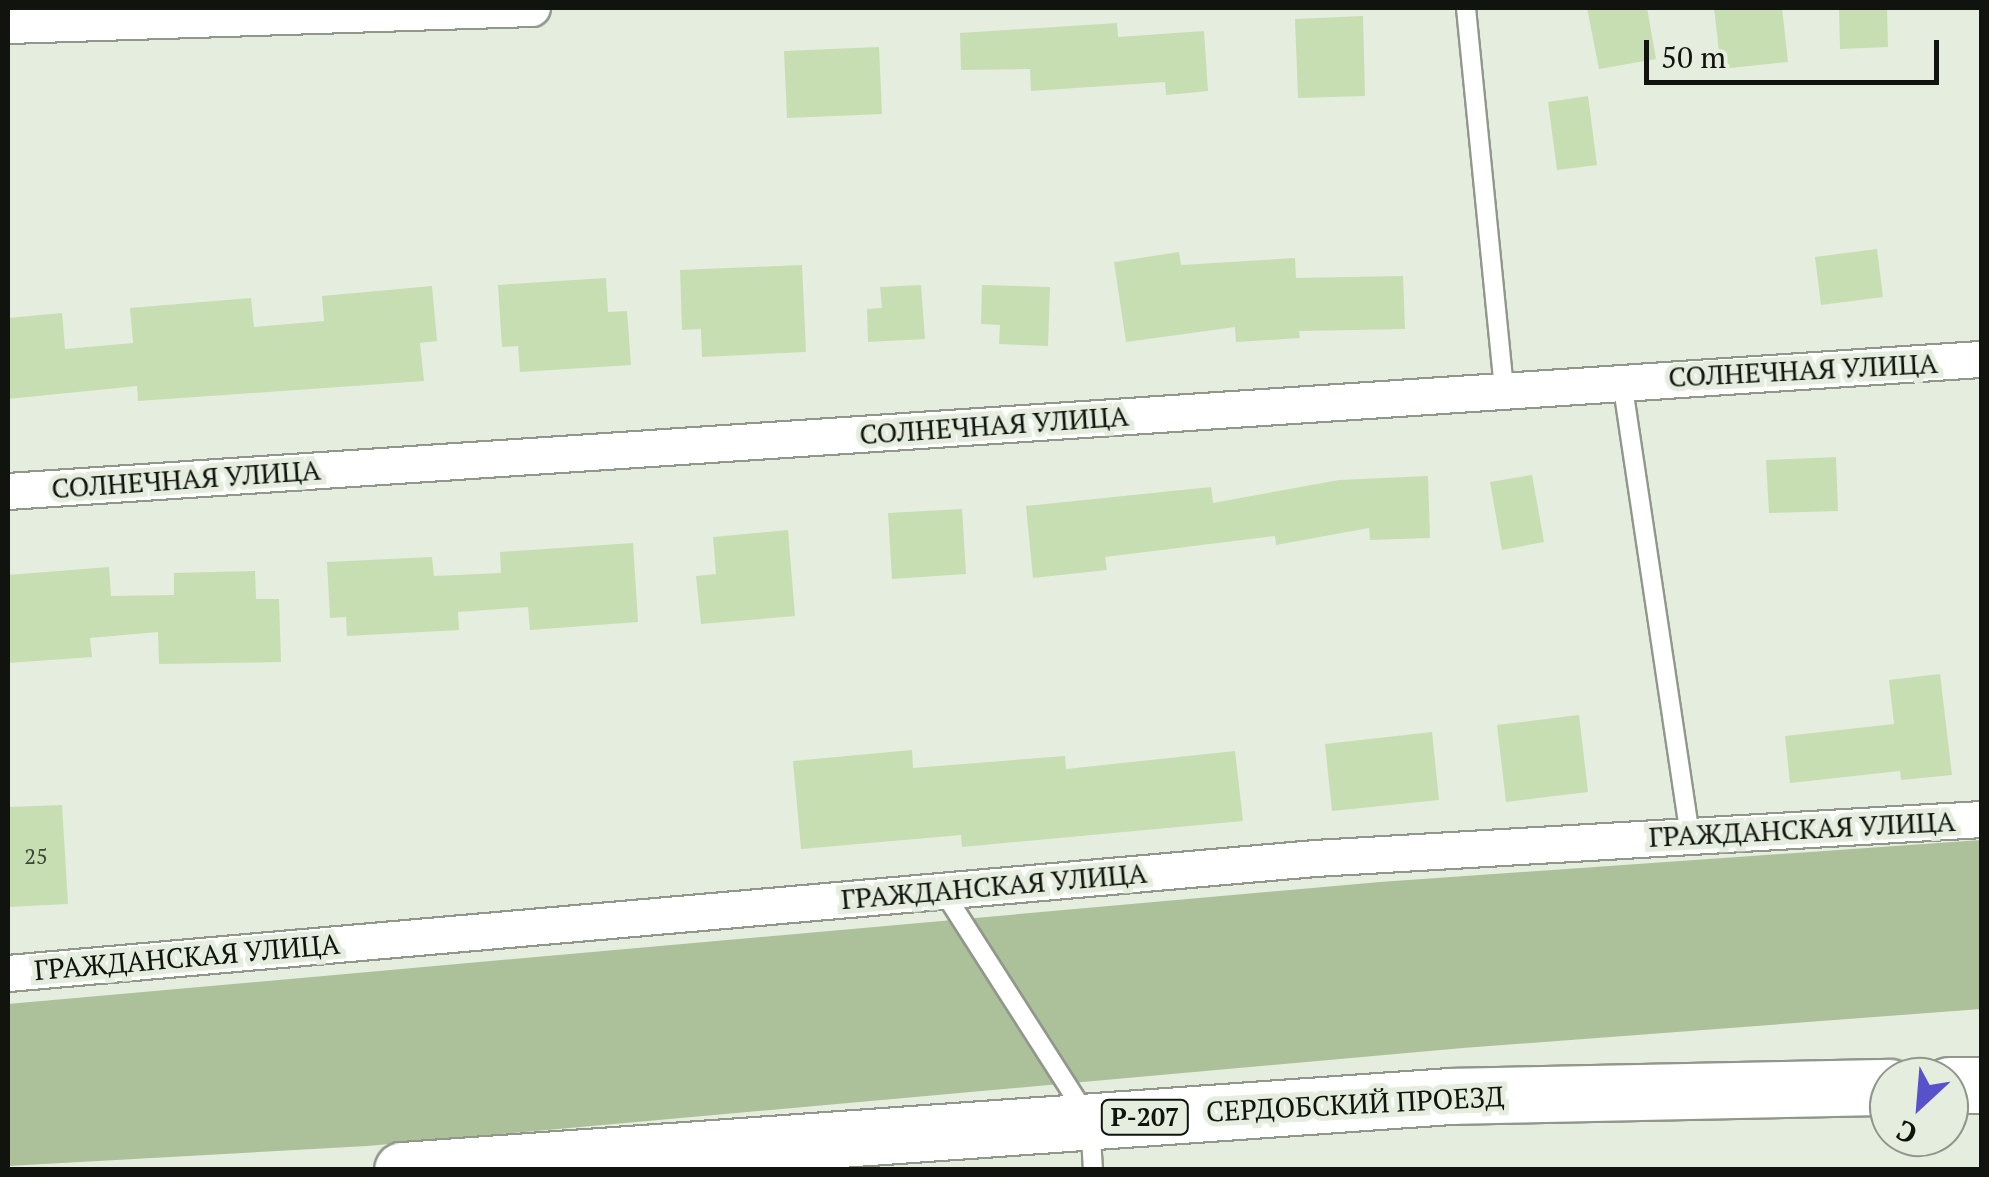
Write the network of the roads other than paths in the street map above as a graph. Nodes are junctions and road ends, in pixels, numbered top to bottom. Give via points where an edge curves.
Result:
1 (532, 8) edge
2 (1466, 8) edge
3 (8, 25) edge
4 (1982, 359) edge
5 (1622, 380) junction
6 (1504, 390) junction
7 (8, 491) edge
8 (1982, 818) edge
9 (1690, 836) junction
10 (944, 891) junction
11 (8, 972) edge
12 (1869, 1087) edge
13 (1092, 1145) edge
14 (402, 1170) edge

1 - 3 street
2 - 6 lane
4 - 5 street, СОЛНЕЧНАЯ УЛИЦА
5 - 6 street, СОЛНЕЧНАЯ УЛИЦА
5 - 9 lane
6 - 7 street, СОЛНЕЧНАЯ УЛИЦА
8 - 9 street, ГРАЖДАНСКАЯ УЛИЦА
9 - 10 street, ГРАЖДАНСКАЯ УЛИЦА via 1316,858
10 - 11 street, ГРАЖДАНСКАЯ УЛИЦА
10 - 13 lane
12 - 13 main road, СЕРДОБСКИЙ ПРОЕЗД / Р-207 via 1451,1096
13 - 14 main road, СЕРДОБСКИЙ ПРОЕЗД / Р-207

